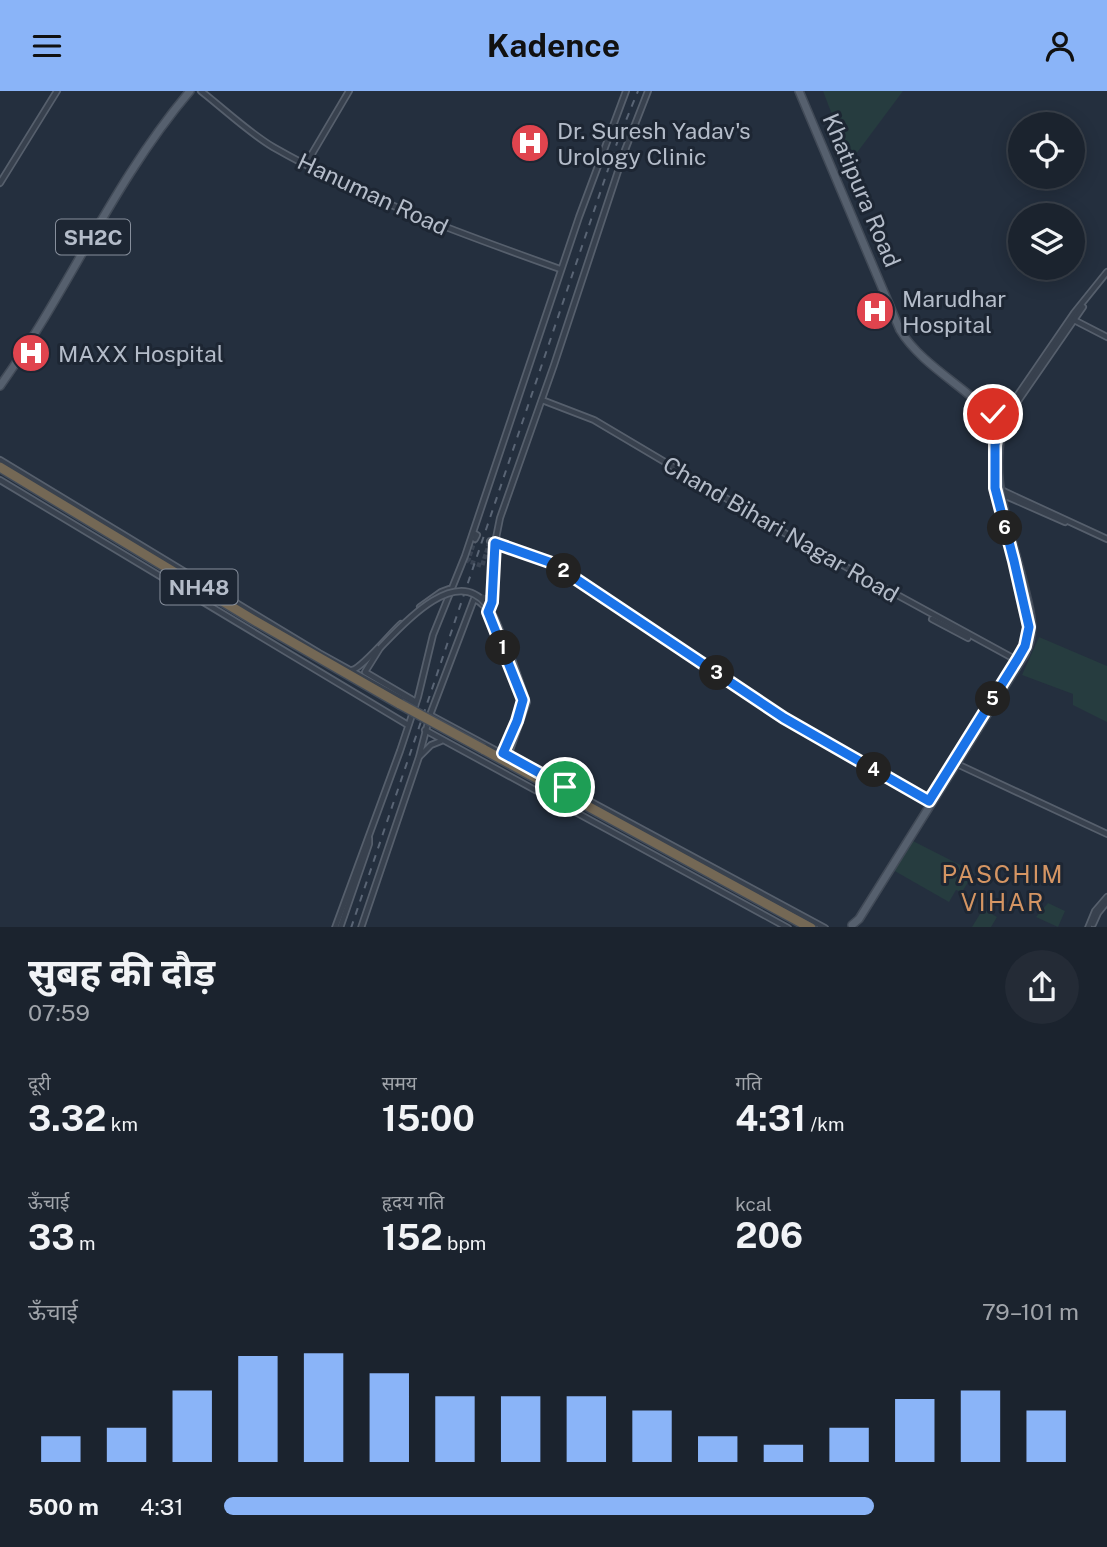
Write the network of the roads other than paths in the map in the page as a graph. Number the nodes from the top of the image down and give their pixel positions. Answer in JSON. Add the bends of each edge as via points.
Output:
{"nodes":[{"id":1,"x":57,"y":91,"type":"edge"},
{"id":2,"x":188,"y":91,"type":"edge"},
{"id":3,"x":201,"y":91,"type":"edge"},
{"id":4,"x":349,"y":91,"type":"edge"},
{"id":5,"x":626,"y":91,"type":"edge"},
{"id":6,"x":648,"y":91,"type":"edge"},
{"id":7,"x":799,"y":91,"type":"edge"},
{"id":8,"x":306,"y":164,"type":"junction"},
{"id":9,"x":0,"y":183,"type":"edge"},
{"id":10,"x":109,"y":208,"type":"junction"},
{"id":11,"x":560,"y":269,"type":"junction"},
{"id":12,"x":1107,"y":274,"type":"edge"},
{"id":13,"x":1074,"y":320,"type":"junction"},
{"id":14,"x":1107,"y":337,"type":"edge"},
{"id":15,"x":0,"y":381,"type":"edge"},
{"id":16,"x":0,"y":386,"type":"edge"},
{"id":17,"x":541,"y":401,"type":"junction"},
{"id":18,"x":1012,"y":403,"type":"joint"},
{"id":19,"x":1001,"y":416,"type":"junction"},
{"id":20,"x":0,"y":460,"type":"edge"},
{"id":21,"x":0,"y":467,"type":"edge"},
{"id":22,"x":0,"y":473,"type":"edge"},
{"id":23,"x":0,"y":479,"type":"edge"},
{"id":24,"x":998,"y":491,"type":"junction"},
{"id":25,"x":1107,"y":540,"type":"edge"},
{"id":26,"x":492,"y":542,"type":"junction"},
{"id":27,"x":488,"y":612,"type":"junction"},
{"id":28,"x":378,"y":648,"type":"junction"},
{"id":29,"x":1017,"y":662,"type":"junction"},
{"id":30,"x":350,"y":670,"type":"junction"},
{"id":31,"x":517,"y":675,"type":"junction"},
{"id":32,"x":523,"y":698,"type":"junction"},
{"id":33,"x":414,"y":702,"type":"junction"},
{"id":34,"x":398,"y":706,"type":"junction"},
{"id":35,"x":430,"y":715,"type":"junction"},
{"id":36,"x":398,"y":718,"type":"junction"},
{"id":37,"x":442,"y":721,"type":"junction"},
{"id":38,"x":408,"y":725,"type":"junction"},
{"id":39,"x":425,"y":730,"type":"junction"},
{"id":40,"x":435,"y":736,"type":"junction"},
{"id":41,"x":442,"y":740,"type":"junction"},
{"id":42,"x":481,"y":751,"type":"junction"},
{"id":43,"x":505,"y":754,"type":"junction"},
{"id":44,"x":419,"y":757,"type":"junction"},
{"id":45,"x":957,"y":764,"type":"junction"},
{"id":46,"x":930,"y":804,"type":"junction"},
{"id":47,"x":1107,"y":834,"type":"edge"},
{"id":48,"x":1107,"y":899,"type":"edge"},
{"id":49,"x":851,"y":926,"type":"edge"},
{"id":50,"x":338,"y":927,"type":"edge"},
{"id":51,"x":361,"y":927,"type":"edge"},
{"id":52,"x":788,"y":927,"type":"edge"},
{"id":53,"x":800,"y":927,"type":"edge"},
{"id":54,"x":811,"y":927,"type":"edge"},
{"id":55,"x":825,"y":927,"type":"edge"},
{"id":56,"x":1090,"y":927,"type":"edge"}],
"edges":[{"from":1,"to":9,"type":"street"},
{"from":2,"to":10,"type":"main road","number":"SH2C","via":[[150,139]]},
{"from":3,"to":8,"type":"street","name":"Hanuman Road","via":[[271,146]]},
{"from":4,"to":8,"type":"street"},
{"from":5,"to":11,"type":"street"},
{"from":6,"to":17,"type":"street"},
{"from":7,"to":19,"type":"main road","name":"Khatipura Road","via":[[900,330],[961,390]]},
{"from":8,"to":11,"type":"street","name":"Hanuman Road","via":[[388,204]]},
{"from":10,"to":15,"type":"main road","number":"SH2C"},
{"from":10,"to":16,"type":"main road","number":"SH2C"},
{"from":11,"to":33,"type":"street","via":[[474,536],[433,635]]},
{"from":12,"to":13,"type":"street"},
{"from":12,"to":18,"type":"street"},
{"from":13,"to":14,"type":"street"},
{"from":13,"to":19,"type":"street"},
{"from":17,"to":26,"type":"street"},
{"from":17,"to":29,"type":"street","name":"Chand Bihari Nagar Road","via":[[595,424],[897,600]]},
{"from":18,"to":19,"type":"main road"},
{"from":19,"to":24,"type":"main road"},
{"from":19,"to":24,"type":"main road","via":[[995,445]]},
{"from":20,"to":30,"type":"street"},
{"from":21,"to":34,"type":"highway","number":"NH48"},
{"from":22,"to":34,"type":"highway","number":"NH48","via":[[232,613]]},
{"from":23,"to":36,"type":"street"},
{"from":24,"to":25,"type":"street"},
{"from":24,"to":29,"type":"main road","via":[[1032,627],[1029,646]]},
{"from":26,"to":27,"type":"street"},
{"from":26,"to":46,"type":"street","via":[[549,563],[783,720]]},
{"from":27,"to":32,"type":"street"},
{"from":27,"to":35,"type":"street","via":[[473,599]]},
{"from":28,"to":30,"type":"street","via":[[361,667]]},
{"from":28,"to":31,"type":"street","bridge":true,"via":[[436,599],[466,592],[491,611]]},
{"from":28,"to":33,"type":"street","via":[[366,674]]},
{"from":29,"to":45,"type":"main road"},
{"from":29,"to":46,"type":"main road"},
{"from":30,"to":33,"type":"street"},
{"from":31,"to":32,"type":"street"},
{"from":31,"to":43,"type":"street","via":[[527,702]]},
{"from":32,"to":43,"type":"street"},
{"from":33,"to":36,"type":"street"},
{"from":33,"to":38,"type":"street"},
{"from":34,"to":42,"type":"highway","number":"NH48","bridge":true},
{"from":35,"to":37,"type":"street"},
{"from":35,"to":39,"type":"street"},
{"from":36,"to":38,"type":"street"},
{"from":37,"to":40,"type":"street","via":[[436,725]]},
{"from":37,"to":43,"type":"street"},
{"from":38,"to":50,"type":"street"},
{"from":39,"to":40,"type":"street"},
{"from":39,"to":44,"type":"street"},
{"from":40,"to":41,"type":"street"},
{"from":41,"to":44,"type":"street"},
{"from":41,"to":52,"type":"street"},
{"from":42,"to":53,"type":"highway","number":"NH48"},
{"from":42,"to":54,"type":"highway","number":"NH48"},
{"from":43,"to":55,"type":"street"},
{"from":44,"to":51,"type":"street"},
{"from":45,"to":46,"type":"main road"},
{"from":45,"to":47,"type":"street"},
{"from":46,"to":49,"type":"main road"},
{"from":48,"to":56,"type":"street","via":[[1095,911]]}]}
